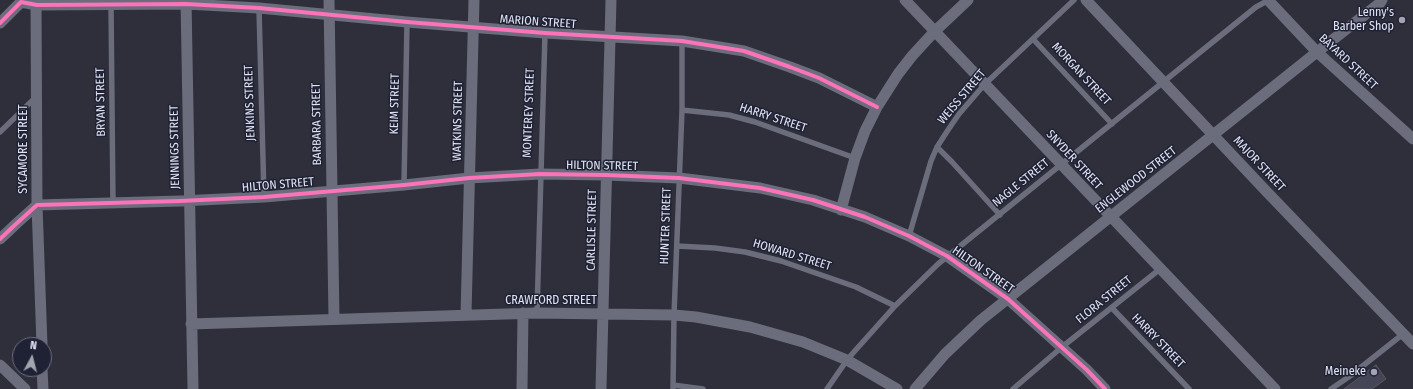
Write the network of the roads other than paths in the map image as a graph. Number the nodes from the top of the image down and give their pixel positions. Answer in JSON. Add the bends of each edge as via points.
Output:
{"nodes":[{"id":1,"x":329,"y":0,"type":"edge"},
{"id":2,"x":474,"y":0,"type":"edge"},
{"id":3,"x":611,"y":0,"type":"edge"},
{"id":4,"x":905,"y":0,"type":"edge"},
{"id":5,"x":968,"y":0,"type":"edge"},
{"id":6,"x":1074,"y":0,"type":"edge"},
{"id":7,"x":1086,"y":0,"type":"edge"},
{"id":8,"x":1268,"y":0,"type":"edge"},
{"id":9,"x":1382,"y":0,"type":"edge"},
{"id":10,"x":20,"y":1,"type":"edge"},
{"id":11,"x":111,"y":2,"type":"edge"},
{"id":12,"x":186,"y":2,"type":"edge"},
{"id":13,"x":36,"y":3,"type":"edge"},
{"id":14,"x":259,"y":8,"type":"junction"},
{"id":15,"x":329,"y":14,"type":"junction"},
{"id":16,"x":407,"y":22,"type":"junction"},
{"id":17,"x":0,"y":23,"type":"edge"},
{"id":18,"x":473,"y":28,"type":"junction"},
{"id":19,"x":934,"y":32,"type":"junction"},
{"id":20,"x":545,"y":33,"type":"junction"},
{"id":21,"x":610,"y":36,"type":"junction"},
{"id":22,"x":1033,"y":39,"type":"junction"},
{"id":23,"x":682,"y":40,"type":"junction"},
{"id":24,"x":1317,"y":52,"type":"junction"},
{"id":25,"x":1165,"y":82,"type":"junction"},
{"id":26,"x":984,"y":85,"type":"junction"},
{"id":27,"x":37,"y":96,"type":"junction"},
{"id":28,"x":877,"y":107,"type":"junction"},
{"id":29,"x":682,"y":110,"type":"junction"},
{"id":30,"x":1112,"y":124,"type":"junction"},
{"id":31,"x":0,"y":132,"type":"edge"},
{"id":32,"x":1214,"y":135,"type":"junction"},
{"id":33,"x":1413,"y":139,"type":"edge"},
{"id":34,"x":937,"y":147,"type":"junction"},
{"id":35,"x":855,"y":158,"type":"junction"},
{"id":36,"x":1062,"y":164,"type":"junction"},
{"id":37,"x":540,"y":174,"type":"junction"},
{"id":38,"x":606,"y":175,"type":"junction"},
{"id":39,"x":470,"y":178,"type":"junction"},
{"id":40,"x":679,"y":178,"type":"junction"},
{"id":41,"x":404,"y":185,"type":"junction"},
{"id":42,"x":331,"y":190,"type":"junction"},
{"id":43,"x":264,"y":197,"type":"junction"},
{"id":44,"x":189,"y":201,"type":"junction"},
{"id":45,"x":113,"y":204,"type":"junction"},
{"id":46,"x":37,"y":205,"type":"junction"},
{"id":47,"x":841,"y":210,"type":"junction"},
{"id":48,"x":1000,"y":215,"type":"junction"},
{"id":49,"x":1110,"y":217,"type":"junction"},
{"id":50,"x":909,"y":236,"type":"junction"},
{"id":51,"x":0,"y":239,"type":"edge"},
{"id":52,"x":677,"y":246,"type":"junction"},
{"id":53,"x":947,"y":256,"type":"junction"},
{"id":54,"x":1160,"y":269,"type":"junction"},
{"id":55,"x":1008,"y":299,"type":"junction"},
{"id":56,"x":894,"y":306,"type":"junction"},
{"id":57,"x":1112,"y":308,"type":"junction"},
{"id":58,"x":523,"y":313,"type":"junction"},
{"id":59,"x":537,"y":313,"type":"junction"},
{"id":60,"x":603,"y":313,"type":"junction"},
{"id":61,"x":466,"y":314,"type":"junction"},
{"id":62,"x":674,"y":315,"type":"junction"},
{"id":63,"x":334,"y":319,"type":"junction"},
{"id":64,"x":191,"y":324,"type":"junction"},
{"id":65,"x":1403,"y":334,"type":"junction"},
{"id":66,"x":42,"y":337,"type":"edge"},
{"id":67,"x":1413,"y":344,"type":"edge"},
{"id":68,"x":1062,"y":347,"type":"junction"},
{"id":69,"x":846,"y":360,"type":"junction"},
{"id":70,"x":0,"y":365,"type":"edge"},
{"id":71,"x":42,"y":377,"type":"edge"},
{"id":72,"x":673,"y":387,"type":"edge"},
{"id":73,"x":25,"y":389,"type":"edge"},
{"id":74,"x":43,"y":389,"type":"edge"},
{"id":75,"x":193,"y":389,"type":"edge"},
{"id":76,"x":522,"y":389,"type":"edge"},
{"id":77,"x":601,"y":389,"type":"edge"},
{"id":78,"x":703,"y":389,"type":"edge"},
{"id":79,"x":827,"y":389,"type":"edge"},
{"id":80,"x":897,"y":389,"type":"edge"},
{"id":81,"x":915,"y":389,"type":"edge"},
{"id":82,"x":1013,"y":389,"type":"edge"},
{"id":83,"x":1105,"y":389,"type":"edge"},
{"id":84,"x":1189,"y":389,"type":"edge"},
{"id":85,"x":1275,"y":389,"type":"edge"},
{"id":86,"x":1331,"y":389,"type":"edge"}],
"edges":[{"from":1,"to":15,"type":"street","name":"BARBARA STREET"},
{"from":2,"to":18,"type":"street","name":"WATKINS STREET"},
{"from":3,"to":21,"type":"street","name":"CARLISLE STREET"},
{"from":4,"to":19,"type":"street","name":"SNYDER STREET"},
{"from":5,"to":19,"type":"street"},
{"from":6,"to":22,"type":"lane","name":"WEISS STREET"},
{"from":7,"to":25,"type":"street","name":"MAJOR STREET"},
{"from":8,"to":24,"type":"street","name":"BAYARD STREET"},
{"from":8,"to":25,"type":"lane","name":"NAGLE STREET"},
{"from":9,"to":24,"type":"street","name":"ENGLEWOOD STREET"},
{"from":10,"to":13,"type":"street","name":"MARION STREET"},
{"from":10,"to":17,"type":"street"},
{"from":11,"to":12,"type":"street","name":"MARION STREET"},
{"from":11,"to":13,"type":"street","name":"MARION STREET"},
{"from":11,"to":45,"type":"lane","name":"BRYAN STREET"},
{"from":12,"to":14,"type":"street","name":"MARION STREET"},
{"from":12,"to":44,"type":"street","name":"JENNINGS STREET"},
{"from":13,"to":27,"type":"street","name":"SYCAMORE STREET"},
{"from":14,"to":15,"type":"street","name":"MARION STREET"},
{"from":14,"to":43,"type":"lane","name":"JENKINS STREET"},
{"from":15,"to":16,"type":"street","name":"MARION STREET"},
{"from":15,"to":42,"type":"street","name":"BARBARA STREET"},
{"from":16,"to":18,"type":"street","name":"MARION STREET"},
{"from":16,"to":41,"type":"lane","name":"KEIM STREET"},
{"from":18,"to":20,"type":"street","name":"MARION STREET"},
{"from":18,"to":39,"type":"street","name":"WATKINS STREET"},
{"from":19,"to":26,"type":"street","name":"SNYDER STREET"},
{"from":19,"to":28,"type":"street","via":[[903,68]]},
{"from":20,"to":21,"type":"street","name":"MARION STREET"},
{"from":20,"to":37,"type":"lane","name":"MONTEREY STREET"},
{"from":21,"to":23,"type":"street","name":"MARION STREET"},
{"from":21,"to":38,"type":"street","name":"CARLISLE STREET"},
{"from":22,"to":26,"type":"lane","name":"WEISS STREET"},
{"from":22,"to":30,"type":"lane","name":"MORGAN STREET"},
{"from":23,"to":28,"type":"street","name":"MARION STREET","via":[[744,52],[790,67],[819,78]]},
{"from":23,"to":29,"type":"lane","name":"HUNTER STREET"},
{"from":24,"to":32,"type":"street","name":"ENGLEWOOD STREET"},
{"from":24,"to":33,"type":"street","name":"BAYARD STREET"},
{"from":25,"to":30,"type":"lane","name":"NAGLE STREET"},
{"from":25,"to":32,"type":"street","name":"MAJOR STREET"},
{"from":26,"to":34,"type":"lane","name":"WEISS STREET","via":[[959,114]]},
{"from":26,"to":36,"type":"street","name":"SNYDER STREET"},
{"from":27,"to":31,"type":"lane"},
{"from":27,"to":46,"type":"street","name":"SYCAMORE STREET"},
{"from":28,"to":35,"type":"street"},
{"from":29,"to":35,"type":"lane","name":"HARRY STREET","via":[[729,115],[755,122]]},
{"from":29,"to":40,"type":"lane","name":"HUNTER STREET"},
{"from":30,"to":36,"type":"lane","name":"NAGLE STREET"},
{"from":32,"to":49,"type":"street","name":"ENGLEWOOD STREET"},
{"from":32,"to":65,"type":"street","name":"MAJOR STREET"},
{"from":34,"to":48,"type":"lane"},
{"from":34,"to":50,"type":"lane","name":"WEISS STREET"},
{"from":35,"to":47,"type":"street"},
{"from":36,"to":48,"type":"lane","name":"NAGLE STREET"},
{"from":36,"to":49,"type":"street","name":"SNYDER STREET"},
{"from":37,"to":38,"type":"street","name":"HILTON STREET"},
{"from":37,"to":39,"type":"street","name":"HILTON STREET"},
{"from":37,"to":59,"type":"lane","name":"MONTEREY STREET"},
{"from":38,"to":40,"type":"street","name":"HILTON STREET"},
{"from":38,"to":60,"type":"street","name":"CARLISLE STREET"},
{"from":39,"to":41,"type":"street","name":"HILTON STREET"},
{"from":39,"to":61,"type":"street","name":"WATKINS STREET"},
{"from":40,"to":47,"type":"street","name":"HILTON STREET","via":[[760,188],[813,200]]},
{"from":40,"to":52,"type":"lane","name":"HUNTER STREET"},
{"from":41,"to":42,"type":"street","name":"HILTON STREET"},
{"from":42,"to":43,"type":"street","name":"HILTON STREET"},
{"from":42,"to":63,"type":"street","name":"BARBARA STREET"},
{"from":43,"to":44,"type":"street","name":"HILTON STREET"},
{"from":44,"to":45,"type":"street","name":"HILTON STREET"},
{"from":44,"to":64,"type":"street","name":"JENNINGS STREET"},
{"from":45,"to":46,"type":"street","name":"HILTON STREET"},
{"from":46,"to":51,"type":"street"},
{"from":46,"to":66,"type":"street","name":"SYCAMORE STREET"},
{"from":47,"to":50,"type":"street","name":"HILTON STREET"},
{"from":48,"to":53,"type":"lane","name":"NAGLE STREET"},
{"from":49,"to":54,"type":"street","name":"SNYDER STREET"},
{"from":49,"to":55,"type":"street","name":"ENGLEWOOD STREET"},
{"from":50,"to":53,"type":"street","name":"HILTON STREET"},
{"from":52,"to":56,"type":"lane","name":"HOWARD STREET","via":[[738,251],[781,261],[856,287]]},
{"from":52,"to":62,"type":"lane","name":"HUNTER STREET"},
{"from":53,"to":55,"type":"street","name":"HILTON STREET"},
{"from":53,"to":56,"type":"lane","name":"NAGLE STREET"},
{"from":54,"to":57,"type":"lane","name":"FLORA STREET"},
{"from":54,"to":85,"type":"street","name":"SNYDER STREET"},
{"from":55,"to":68,"type":"street","name":"HILTON STREET"},
{"from":55,"to":81,"type":"street","name":"ENGLEWOOD STREET","via":[[945,354]]},
{"from":56,"to":69,"type":"lane","name":"NAGLE STREET"},
{"from":57,"to":68,"type":"lane","name":"FLORA STREET"},
{"from":57,"to":84,"type":"lane","name":"HARRY STREET"},
{"from":58,"to":59,"type":"street","name":"CRAWFORD STREET"},
{"from":58,"to":61,"type":"street","name":"CRAWFORD STREET"},
{"from":58,"to":76,"type":"street"},
{"from":59,"to":60,"type":"street","name":"CRAWFORD STREET"},
{"from":60,"to":62,"type":"street","name":"CRAWFORD STREET"},
{"from":60,"to":77,"type":"street","name":"CARLISLE STREET"},
{"from":61,"to":63,"type":"street","name":"CRAWFORD STREET"},
{"from":62,"to":69,"type":"street","name":"CRAWFORD STREET","via":[[750,327],[803,342]]},
{"from":62,"to":72,"type":"lane","name":"HUNTER STREET"},
{"from":63,"to":64,"type":"street","name":"CRAWFORD STREET"},
{"from":64,"to":75,"type":"street","name":"JENNINGS STREET"},
{"from":65,"to":67,"type":"street","name":"MAJOR STREET"},
{"from":65,"to":86,"type":"lane"},
{"from":68,"to":82,"type":"lane","name":"FLORA STREET"},
{"from":68,"to":83,"type":"street","name":"HILTON STREET"},
{"from":69,"to":79,"type":"lane","name":"NAGLE STREET"},
{"from":69,"to":80,"type":"street","name":"CRAWFORD STREET"},
{"from":70,"to":73,"type":"street"},
{"from":71,"to":74,"type":"street"},
{"from":72,"to":78,"type":"lane"}]}
